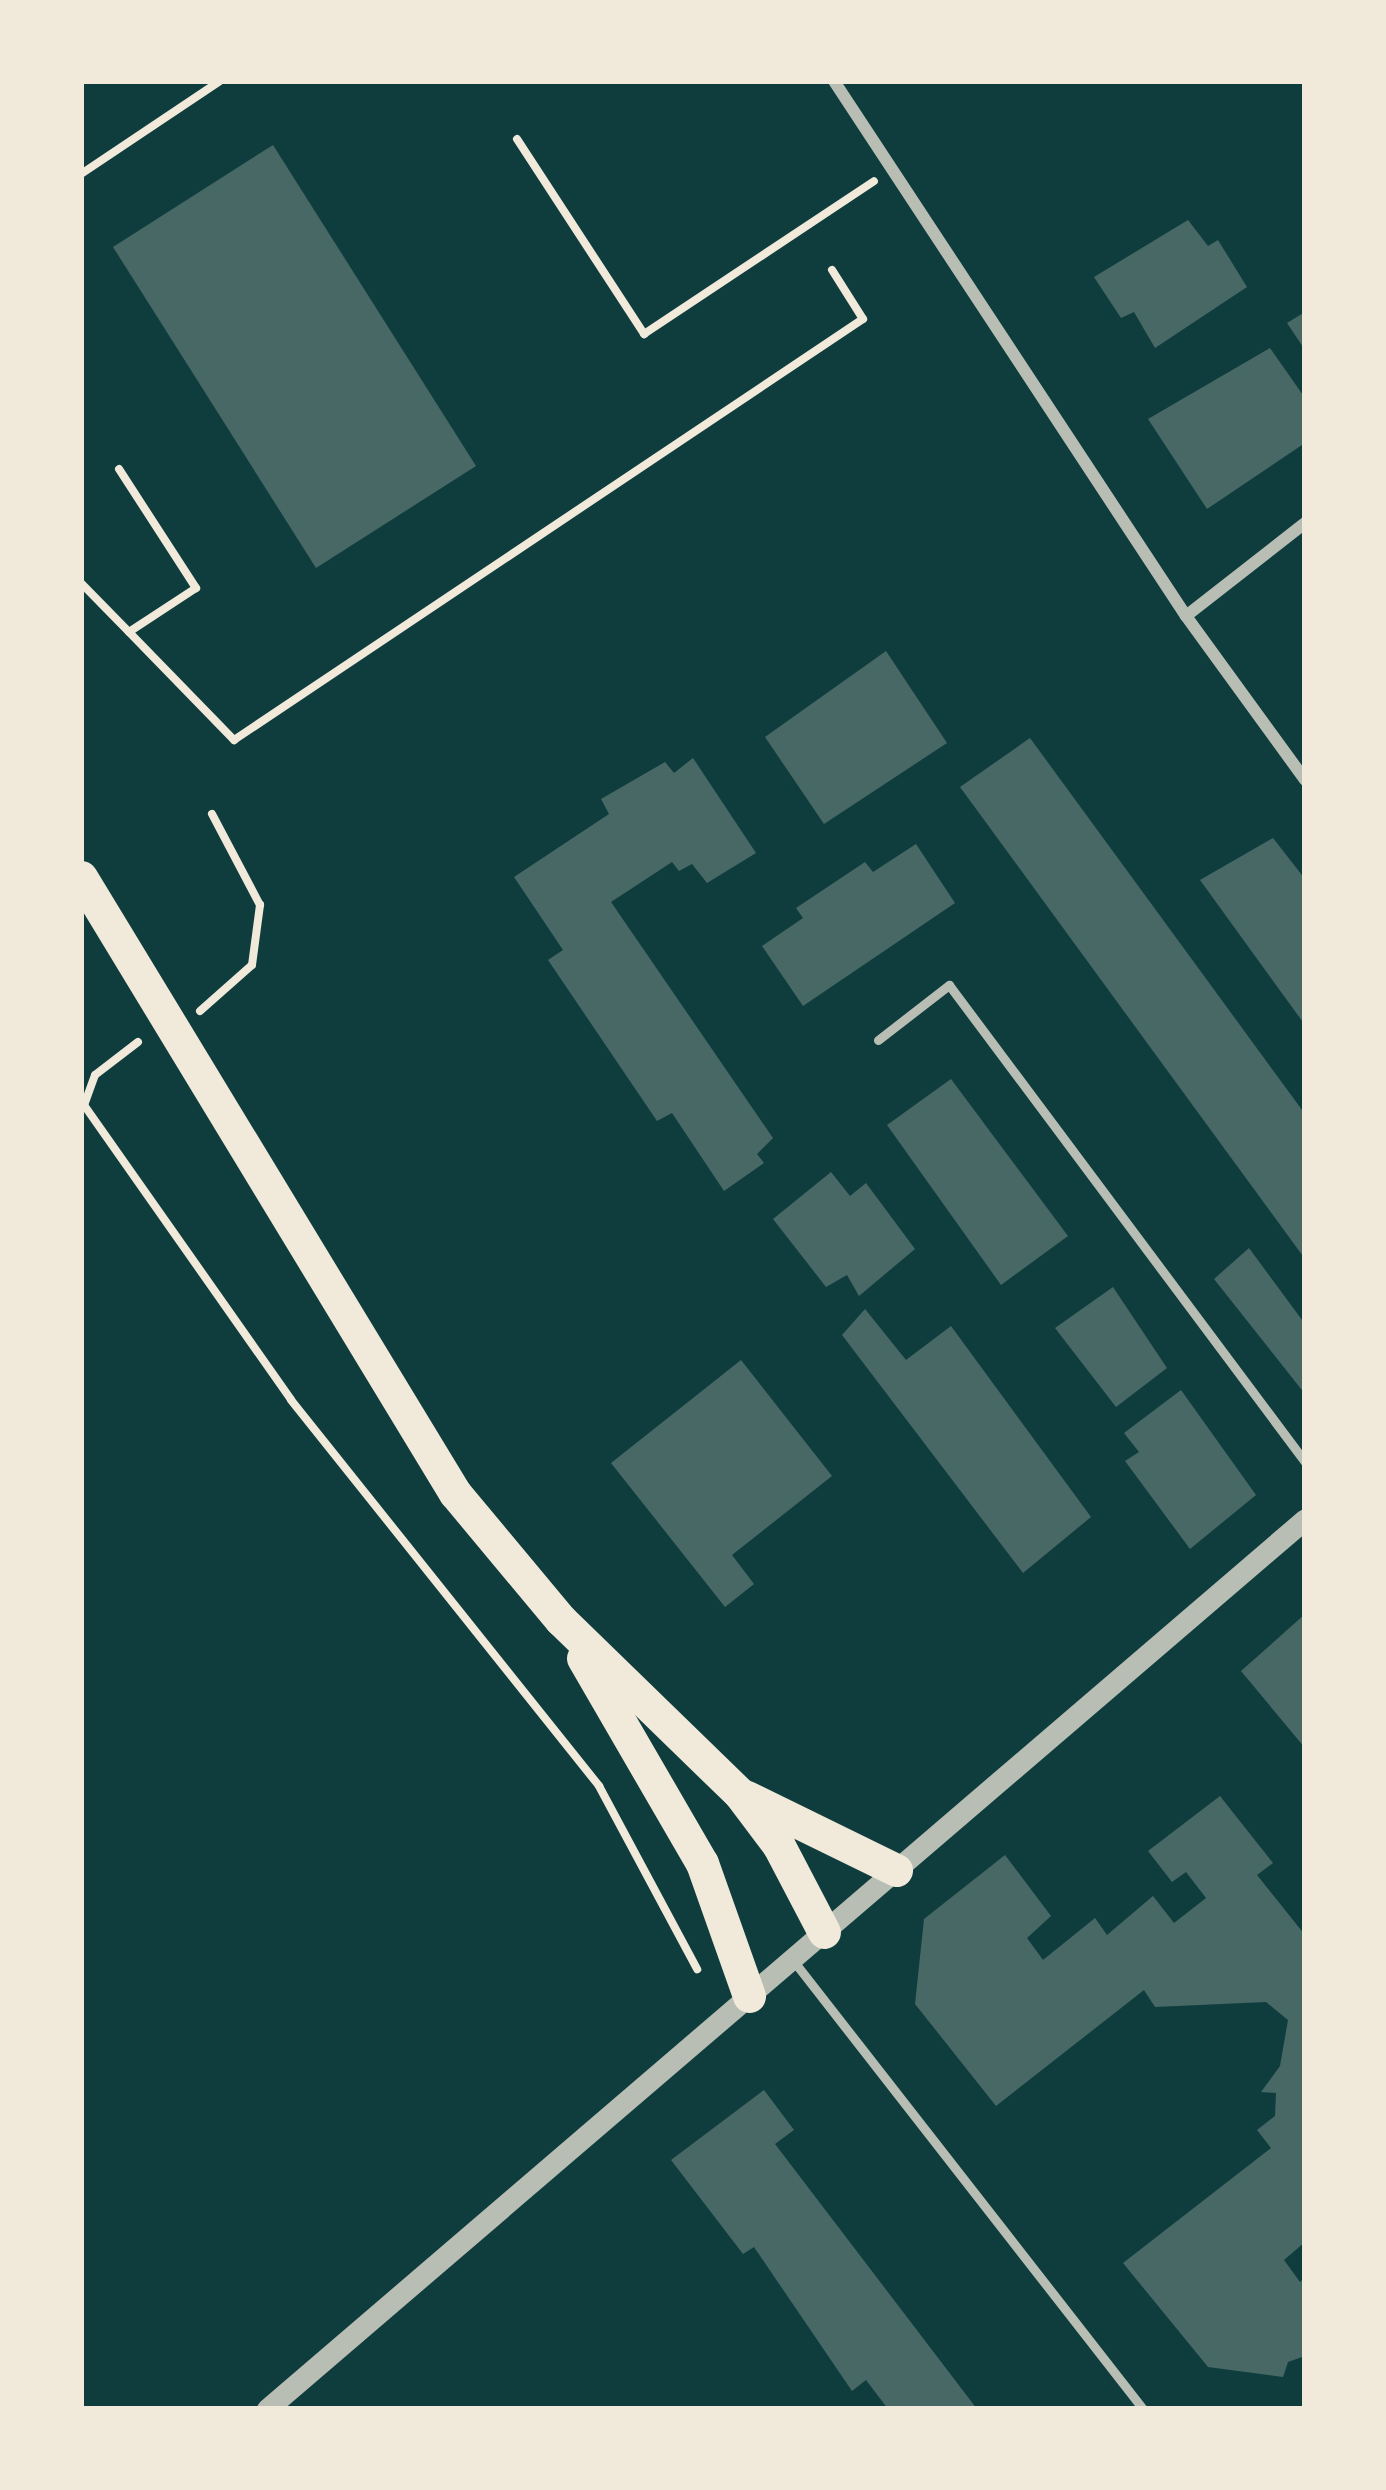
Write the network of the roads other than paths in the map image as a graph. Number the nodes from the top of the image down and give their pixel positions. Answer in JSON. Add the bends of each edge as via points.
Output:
{"nodes":[{"id":1,"x":834,"y":81,"type":"edge"},
{"id":2,"x":1305,"y":523,"type":"edge"},
{"id":3,"x":1186,"y":616,"type":"junction"},
{"id":4,"x":1305,"y":780,"type":"edge"},
{"id":5,"x":81,"y":877,"type":"edge"},
{"id":6,"x":878,"y":1040,"type":"dead end"},
{"id":7,"x":1305,"y":1462,"type":"edge"},
{"id":8,"x":1305,"y":1520,"type":"edge"},
{"id":9,"x":561,"y":1620,"type":"junction"},
{"id":10,"x":740,"y":1794,"type":"junction"},
{"id":11,"x":896,"y":1870,"type":"junction"},
{"id":12,"x":824,"y":1932,"type":"junction"},
{"id":13,"x":792,"y":1959,"type":"junction"},
{"id":14,"x":738,"y":2006,"type":"junction"},
{"id":15,"x":267,"y":2409,"type":"edge"},
{"id":16,"x":1143,"y":2409,"type":"edge"}],
"edges":[{"from":1,"to":3,"type":"street"},
{"from":2,"to":3,"type":"street"},
{"from":3,"to":4,"type":"street"},
{"from":5,"to":9,"type":"highway","via":[[455,1493]]},
{"from":6,"to":7,"type":"lane","via":[[950,985]]},
{"from":8,"to":11,"type":"street"},
{"from":9,"to":10,"type":"highway"},
{"from":9,"to":14,"type":"highway","via":[[702,1863]]},
{"from":10,"to":11,"type":"highway"},
{"from":10,"to":12,"type":"highway","via":[[779,1846]]},
{"from":11,"to":12,"type":"street"},
{"from":12,"to":13,"type":"street"},
{"from":13,"to":14,"type":"street"},
{"from":13,"to":16,"type":"lane"},
{"from":14,"to":15,"type":"street"}]}
